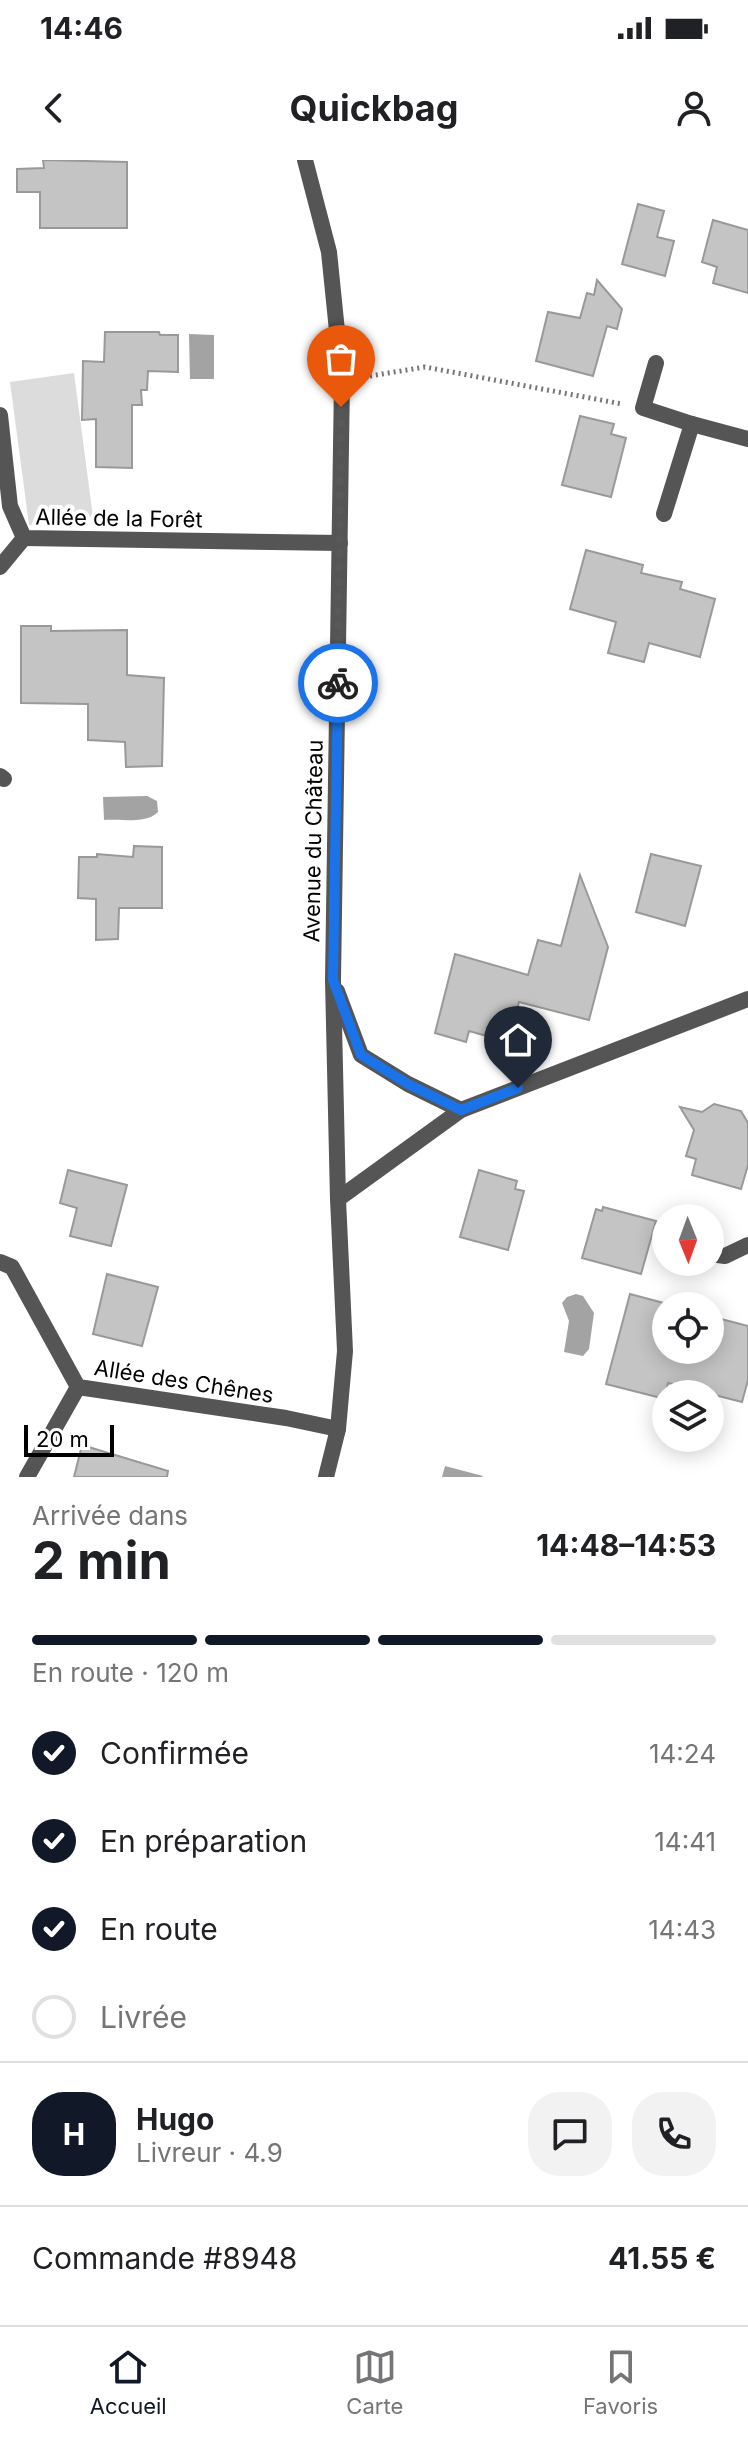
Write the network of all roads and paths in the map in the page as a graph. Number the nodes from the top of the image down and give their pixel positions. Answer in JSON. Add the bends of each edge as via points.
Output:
{"nodes":[{"id":1,"x":305,"y":160,"type":"edge"},
{"id":2,"x":656,"y":363,"type":"dead end"},
{"id":3,"x":342,"y":380,"type":"junction"},
{"id":4,"x":643,"y":408,"type":"junction"},
{"id":5,"x":0,"y":415,"type":"edge"},
{"id":6,"x":692,"y":424,"type":"junction"},
{"id":7,"x":748,"y":439,"type":"edge"},
{"id":8,"x":664,"y":514,"type":"dead end"},
{"id":9,"x":24,"y":538,"type":"junction"},
{"id":10,"x":340,"y":543,"type":"junction"},
{"id":11,"x":0,"y":567,"type":"edge"},
{"id":12,"x":333,"y":980,"type":"junction"},
{"id":13,"x":748,"y":999,"type":"edge"},
{"id":14,"x":461,"y":1110,"type":"junction"},
{"id":15,"x":338,"y":1199,"type":"junction"},
{"id":16,"x":748,"y":1245,"type":"edge"},
{"id":17,"x":724,"y":1256,"type":"edge"},
{"id":18,"x":0,"y":1262,"type":"edge"},
{"id":19,"x":78,"y":1387,"type":"junction"},
{"id":20,"x":338,"y":1429,"type":"junction"},
{"id":21,"x":27,"y":1477,"type":"edge"},
{"id":22,"x":326,"y":1477,"type":"edge"}],
"edges":[{"from":1,"to":3,"type":"street","name":"Avenue du Château","via":[[329,252]]},
{"from":2,"to":4,"type":"street"},
{"from":3,"to":4,"type":"path","via":[[425,367]]},
{"from":3,"to":10,"type":"street","name":"Avenue du Château"},
{"from":4,"to":6,"type":"street"},
{"from":5,"to":9,"type":"street","name":"Allée de la Forêt","via":[[10,506]]},
{"from":6,"to":7,"type":"street"},
{"from":6,"to":8,"type":"street"},
{"from":9,"to":10,"type":"street","name":"Allée de la Forêt"},
{"from":9,"to":11,"type":"street"},
{"from":10,"to":12,"type":"street","name":"Avenue du Château"},
{"from":12,"to":14,"type":"street","via":[[361,1055]]},
{"from":12,"to":15,"type":"street","name":"Avenue du Château"},
{"from":13,"to":14,"type":"street"},
{"from":14,"to":15,"type":"street"},
{"from":15,"to":20,"type":"street","name":"Avenue du Château","via":[[345,1351]]},
{"from":16,"to":17,"type":"street"},
{"from":18,"to":19,"type":"street","name":"Allée des Chênes","via":[[12,1267]]},
{"from":19,"to":20,"type":"street","name":"Allée des Chênes"},
{"from":19,"to":21,"type":"street"},
{"from":20,"to":22,"type":"street","name":"Avenue du Château"}]}
